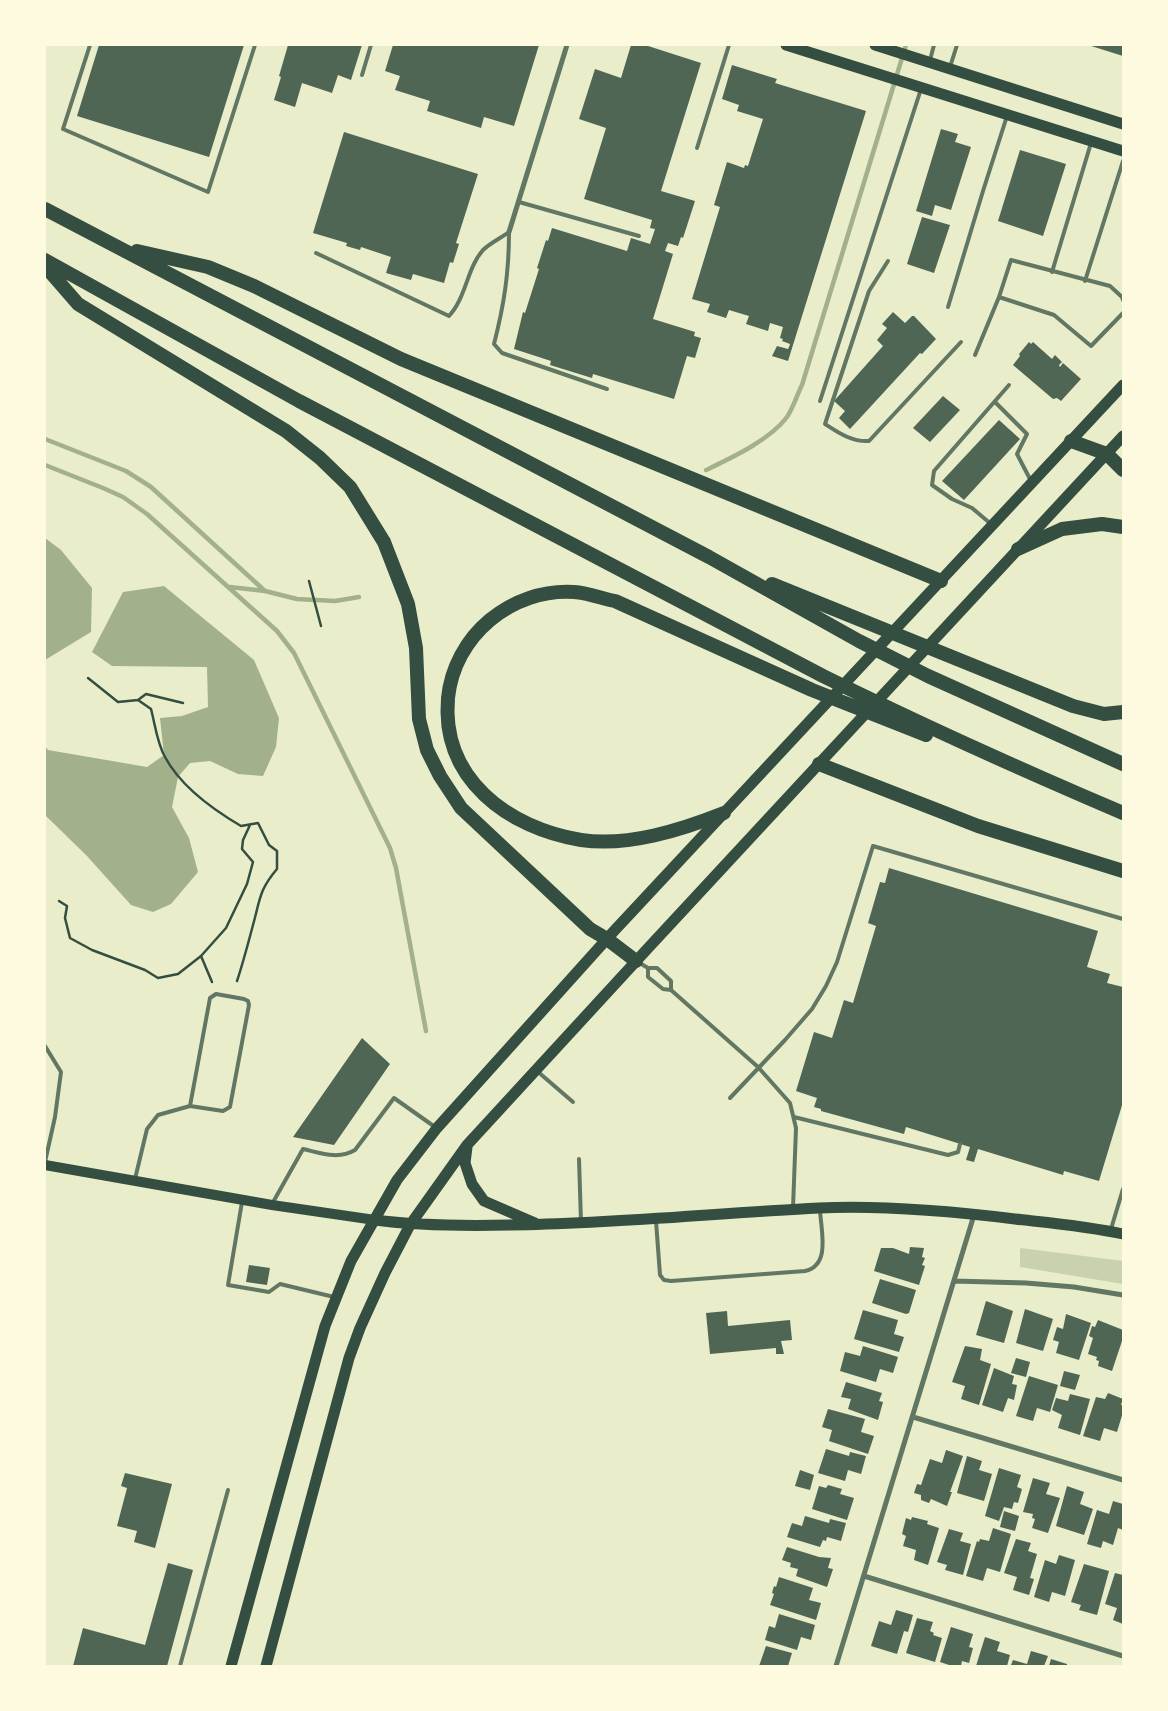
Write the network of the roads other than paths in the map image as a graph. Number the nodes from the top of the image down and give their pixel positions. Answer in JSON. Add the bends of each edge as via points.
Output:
{"nodes":[{"id":1,"x":90,"y":45,"type":"edge"},
{"id":2,"x":255,"y":45,"type":"edge"},
{"id":3,"x":371,"y":45,"type":"edge"},
{"id":4,"x":567,"y":45,"type":"edge"},
{"id":5,"x":729,"y":45,"type":"edge"},
{"id":6,"x":875,"y":45,"type":"edge"},
{"id":7,"x":934,"y":45,"type":"edge"},
{"id":8,"x":957,"y":45,"type":"edge"},
{"id":9,"x":791,"y":46,"type":"edge"},
{"id":10,"x":925,"y":61,"type":"junction"},
{"id":11,"x":950,"y":68,"type":"junction"},
{"id":12,"x":362,"y":75,"type":"dead end"},
{"id":13,"x":918,"y":86,"type":"junction"},
{"id":14,"x":1008,"y":114,"type":"junction"},
{"id":15,"x":1123,"y":124,"type":"edge"},
{"id":16,"x":1092,"y":141,"type":"junction"},
{"id":17,"x":696,"y":148,"type":"dead end"},
{"id":18,"x":1123,"y":151,"type":"edge"},
{"id":19,"x":1123,"y":161,"type":"edge"},
{"id":20,"x":519,"y":202,"type":"junction"},
{"id":21,"x":45,"y":209,"type":"edge"},
{"id":22,"x":509,"y":232,"type":"junction"},
{"id":23,"x":639,"y":236,"type":"dead end"},
{"id":24,"x":119,"y":247,"type":"junction"},
{"id":25,"x":316,"y":253,"type":"dead end"},
{"id":26,"x":45,"y":260,"type":"edge"},
{"id":27,"x":888,"y":261,"type":"dead end"},
{"id":28,"x":45,"y":266,"type":"edge"},
{"id":29,"x":1052,"y":272,"type":"junction"},
{"id":30,"x":1085,"y":281,"type":"junction"},
{"id":31,"x":999,"y":297,"type":"junction"},
{"id":32,"x":1123,"y":300,"type":"edge"},
{"id":33,"x":948,"y":307,"type":"dead end"},
{"id":34,"x":1123,"y":313,"type":"edge"},
{"id":35,"x":961,"y":342,"type":"dead end"},
{"id":36,"x":975,"y":355,"type":"dead end"},
{"id":37,"x":1123,"y":385,"type":"edge"},
{"id":38,"x":1009,"y":386,"type":"dead end"},
{"id":39,"x":607,"y":389,"type":"dead end"},
{"id":40,"x":820,"y":401,"type":"dead end"},
{"id":41,"x":995,"y":402,"type":"junction"},
{"id":42,"x":1123,"y":436,"type":"edge"},
{"id":43,"x":1071,"y":441,"type":"junction"},
{"id":44,"x":1107,"y":454,"type":"junction"},
{"id":45,"x":1123,"y":470,"type":"edge"},
{"id":46,"x":1032,"y":483,"type":"junction"},
{"id":47,"x":993,"y":525,"type":"junction"},
{"id":48,"x":1123,"y":527,"type":"edge"},
{"id":49,"x":1018,"y":548,"type":"junction"},
{"id":50,"x":709,"y":557,"type":"junction"},
{"id":51,"x":941,"y":581,"type":"junction"},
{"id":52,"x":1123,"y":712,"type":"edge"},
{"id":53,"x":889,"y":715,"type":"junction"},
{"id":54,"x":819,"y":764,"type":"junction"},
{"id":55,"x":1123,"y":764,"type":"edge"},
{"id":56,"x":724,"y":813,"type":"junction"},
{"id":57,"x":1123,"y":813,"type":"edge"},
{"id":58,"x":1123,"y":871,"type":"edge"},
{"id":59,"x":1123,"y":919,"type":"edge"},
{"id":60,"x":608,"y":938,"type":"junction"},
{"id":61,"x":642,"y":965,"type":"junction"},
{"id":62,"x":671,"y":990,"type":"junction"},
{"id":63,"x":45,"y":1046,"type":"edge"},
{"id":64,"x":758,"y":1067,"type":"junction"},
{"id":65,"x":536,"y":1070,"type":"junction"},
{"id":66,"x":730,"y":1098,"type":"dead end"},
{"id":67,"x":574,"y":1102,"type":"dead end"},
{"id":68,"x":190,"y":1106,"type":"junction"},
{"id":69,"x":794,"y":1117,"type":"junction"},
{"id":70,"x":436,"y":1128,"type":"junction"},
{"id":71,"x":960,"y":1144,"type":"dead end"},
{"id":72,"x":467,"y":1146,"type":"junction"},
{"id":73,"x":579,"y":1159,"type":"dead end"},
{"id":74,"x":45,"y":1162,"type":"edge"},
{"id":75,"x":45,"y":1166,"type":"edge"},
{"id":76,"x":134,"y":1181,"type":"junction"},
{"id":77,"x":1123,"y":1189,"type":"edge"},
{"id":78,"x":242,"y":1200,"type":"junction"},
{"id":79,"x":272,"y":1205,"type":"junction"},
{"id":80,"x":820,"y":1208,"type":"junction"},
{"id":81,"x":793,"y":1210,"type":"junction"},
{"id":82,"x":974,"y":1214,"type":"junction"},
{"id":83,"x":656,"y":1219,"type":"junction"},
{"id":84,"x":375,"y":1220,"type":"junction"},
{"id":85,"x":581,"y":1224,"type":"junction"},
{"id":86,"x":410,"y":1225,"type":"junction"},
{"id":87,"x":539,"y":1225,"type":"junction"},
{"id":88,"x":1110,"y":1232,"type":"junction"},
{"id":89,"x":1123,"y":1234,"type":"edge"},
{"id":90,"x":954,"y":1281,"type":"junction"},
{"id":91,"x":1123,"y":1295,"type":"edge"},
{"id":92,"x":336,"y":1297,"type":"junction"},
{"id":93,"x":914,"y":1417,"type":"junction"},
{"id":94,"x":1123,"y":1480,"type":"edge"},
{"id":95,"x":228,"y":1490,"type":"dead end"},
{"id":96,"x":864,"y":1576,"type":"junction"},
{"id":97,"x":1123,"y":1656,"type":"edge"},
{"id":98,"x":180,"y":1666,"type":"edge"},
{"id":99,"x":231,"y":1666,"type":"edge"},
{"id":100,"x":266,"y":1666,"type":"edge"},
{"id":101,"x":836,"y":1666,"type":"edge"}],
"edges":[{"from":1,"to":2,"type":"lane","via":[[63,129],[208,192]]},
{"from":3,"to":12,"type":"lane"},
{"from":4,"to":20,"type":"street"},
{"from":5,"to":17,"type":"lane"},
{"from":6,"to":10,"type":"main road"},
{"from":7,"to":10,"type":"lane"},
{"from":8,"to":11,"type":"lane"},
{"from":9,"to":13,"type":"main road"},
{"from":10,"to":11,"type":"main road"},
{"from":11,"to":15,"type":"main road"},
{"from":13,"to":14,"type":"main road"},
{"from":13,"to":40,"type":"lane"},
{"from":14,"to":16,"type":"main road"},
{"from":14,"to":33,"type":"lane"},
{"from":16,"to":18,"type":"main road"},
{"from":16,"to":29,"type":"lane"},
{"from":19,"to":30,"type":"lane"},
{"from":20,"to":22,"type":"street"},
{"from":20,"to":23,"type":"lane"},
{"from":21,"to":24,"type":"highway"},
{"from":22,"to":25,"type":"lane","via":[[478,258],[450,316]]},
{"from":22,"to":39,"type":"lane","via":[[509,265],[494,344],[502,353]]},
{"from":24,"to":50,"type":"highway"},
{"from":24,"to":51,"type":"highway","via":[[208,267],[254,286],[401,359]]},
{"from":26,"to":53,"type":"highway","via":[[299,401],[823,676]]},
{"from":27,"to":35,"type":"lane","via":[[869,291],[825,424],[860,442],[869,441]]},
{"from":28,"to":60,"type":"highway","via":[[78,304],[286,431],[350,487],[384,542],[408,604],[416,648],[419,719],[427,750],[440,776],[461,808],[484,831],[590,929]]},
{"from":29,"to":30,"type":"lane"},
{"from":29,"to":31,"type":"lane","via":[[1011,260]]},
{"from":30,"to":32,"type":"lane","via":[[1110,286]]},
{"from":31,"to":34,"type":"lane","via":[[1054,315],[1091,346]]},
{"from":31,"to":36,"type":"lane"},
{"from":37,"to":43,"type":"main road"},
{"from":38,"to":41,"type":"lane"},
{"from":41,"to":46,"type":"lane","via":[[1027,434],[1017,454]]},
{"from":41,"to":47,"type":"lane","via":[[934,471],[932,485],[972,508]]},
{"from":42,"to":44,"type":"main road"},
{"from":43,"to":44,"type":"highway"},
{"from":43,"to":46,"type":"main road"},
{"from":44,"to":45,"type":"highway"},
{"from":44,"to":49,"type":"main road"},
{"from":46,"to":47,"type":"main road"},
{"from":47,"to":51,"type":"main road"},
{"from":48,"to":49,"type":"highway","via":[[1102,524],[1062,529]]},
{"from":49,"to":54,"type":"main road"},
{"from":50,"to":52,"type":"highway","via":[[1073,706],[1104,714]]},
{"from":50,"to":55,"type":"highway","via":[[928,676]]},
{"from":51,"to":56,"type":"main road"},
{"from":53,"to":56,"type":"highway","via":[[812,690],[614,601],[573,592],[546,594],[513,604],[483,626],[459,658],[450,686],[447,714],[451,739],[470,781],[495,806],[521,822],[582,840],[625,840],[671,832]]},
{"from":53,"to":57,"type":"highway"},
{"from":54,"to":58,"type":"highway","via":[[978,826]]},
{"from":54,"to":61,"type":"main road"},
{"from":56,"to":60,"type":"main road"},
{"from":59,"to":64,"type":"lane","via":[[873,846],[837,962],[826,986],[812,1009]]},
{"from":60,"to":61,"type":"highway"},
{"from":60,"to":70,"type":"main road"},
{"from":61,"to":62,"type":"lane","via":[[648,977],[663,990]]},
{"from":61,"to":62,"type":"lane","via":[[657,968],[671,980]]},
{"from":61,"to":65,"type":"main road"},
{"from":62,"to":64,"type":"lane"},
{"from":63,"to":74,"type":"lane","via":[[61,1072]]},
{"from":64,"to":66,"type":"lane"},
{"from":64,"to":69,"type":"lane","via":[[790,1103]]},
{"from":65,"to":67,"type":"lane"},
{"from":65,"to":72,"type":"main road"},
{"from":68,"to":68,"type":"lane","via":[[223,1111],[230,1107],[248,1001],[216,994],[210,998]]},
{"from":68,"to":76,"type":"lane","via":[[158,1115],[147,1129]]},
{"from":69,"to":71,"type":"lane","via":[[948,1155],[958,1152]]},
{"from":69,"to":81,"type":"lane"},
{"from":70,"to":79,"type":"lane","via":[[394,1098],[355,1150],[346,1156],[303,1149]]},
{"from":70,"to":84,"type":"main road","via":[[397,1180]]},
{"from":72,"to":86,"type":"main road"},
{"from":72,"to":87,"type":"main road","via":[[465,1163],[472,1184],[484,1201]]},
{"from":73,"to":85,"type":"lane"},
{"from":75,"to":76,"type":"main road"},
{"from":76,"to":78,"type":"main road"},
{"from":77,"to":88,"type":"lane"},
{"from":78,"to":79,"type":"main road"},
{"from":78,"to":92,"type":"lane","via":[[228,1285],[269,1292],[280,1284]]},
{"from":79,"to":84,"type":"main road"},
{"from":80,"to":81,"type":"main road"},
{"from":80,"to":82,"type":"main road"},
{"from":80,"to":83,"type":"lane","via":[[823,1256],[813,1269],[671,1281],[660,1275]]},
{"from":81,"to":83,"type":"main road"},
{"from":82,"to":88,"type":"main road"},
{"from":82,"to":90,"type":"street"},
{"from":83,"to":85,"type":"main road"},
{"from":84,"to":86,"type":"main road"},
{"from":84,"to":92,"type":"main road","via":[[351,1261]]},
{"from":85,"to":87,"type":"main road"},
{"from":86,"to":87,"type":"main road"},
{"from":86,"to":100,"type":"main road","via":[[349,1358]]},
{"from":88,"to":89,"type":"main road"},
{"from":90,"to":91,"type":"street","via":[[1026,1283]]},
{"from":90,"to":93,"type":"street"},
{"from":92,"to":99,"type":"main road","via":[[307,1384]]},
{"from":93,"to":94,"type":"street"},
{"from":93,"to":96,"type":"street"},
{"from":95,"to":98,"type":"lane"},
{"from":96,"to":97,"type":"street"},
{"from":96,"to":101,"type":"street"}]}
